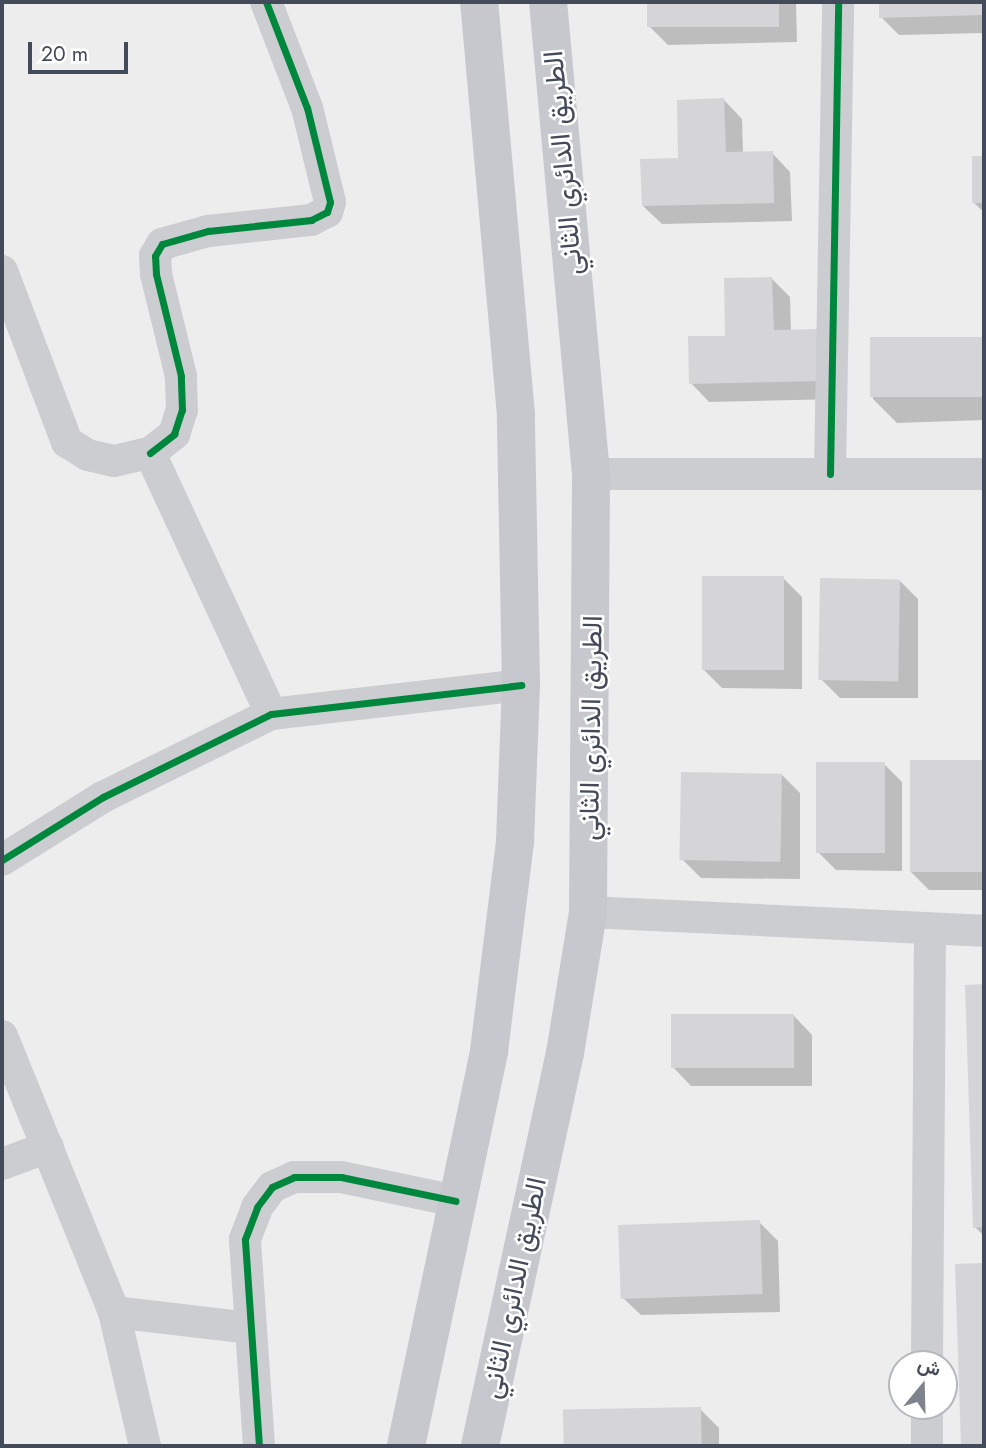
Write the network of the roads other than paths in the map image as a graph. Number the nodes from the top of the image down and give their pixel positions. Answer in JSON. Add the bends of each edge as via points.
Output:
{"nodes":[{"id":1,"x":266,"y":2,"type":"edge"},
{"id":2,"x":479,"y":2,"type":"edge"},
{"id":3,"x":548,"y":2,"type":"edge"},
{"id":4,"x":838,"y":2,"type":"edge"},
{"id":5,"x":2,"y":271,"type":"edge"},
{"id":6,"x":150,"y":453,"type":"junction"},
{"id":7,"x":591,"y":474,"type":"junction"},
{"id":8,"x":830,"y":474,"type":"junction"},
{"id":9,"x":984,"y":474,"type":"edge"},
{"id":10,"x":521,"y":685,"type":"junction"},
{"id":11,"x":271,"y":714,"type":"junction"},
{"id":12,"x":2,"y":860,"type":"edge"},
{"id":13,"x":588,"y":912,"type":"junction"},
{"id":14,"x":930,"y":930,"type":"junction"},
{"id":15,"x":984,"y":931,"type":"edge"},
{"id":16,"x":2,"y":1036,"type":"edge"},
{"id":17,"x":48,"y":1147,"type":"junction"},
{"id":18,"x":2,"y":1164,"type":"edge"},
{"id":19,"x":456,"y":1201,"type":"junction"},
{"id":20,"x":114,"y":1312,"type":"junction"},
{"id":21,"x":251,"y":1328,"type":"junction"},
{"id":22,"x":927,"y":1350,"type":"edge"},
{"id":23,"x":927,"y":1420,"type":"edge"},
{"id":24,"x":145,"y":1446,"type":"edge"},
{"id":25,"x":259,"y":1446,"type":"edge"},
{"id":26,"x":406,"y":1446,"type":"edge"},
{"id":27,"x":480,"y":1446,"type":"edge"},
{"id":28,"x":927,"y":1446,"type":"edge"}],
"edges":[{"from":1,"to":6,"type":"street","via":[[307,108],[330,202],[327,212],[311,220],[208,231],[162,244],[155,256],[156,274],[181,376],[182,410],[174,434]]},
{"from":2,"to":10,"type":"main road","via":[[516,415]]},
{"from":3,"to":7,"type":"main road","name":"الطريق الدائري الثاني"},
{"from":4,"to":8,"type":"street"},
{"from":5,"to":6,"type":"street","via":[[67,442],[88,455],[114,461]]},
{"from":6,"to":11,"type":"street"},
{"from":7,"to":8,"type":"street"},
{"from":7,"to":13,"type":"main road","name":"الطريق الدائري الثاني"},
{"from":8,"to":9,"type":"street"},
{"from":10,"to":11,"type":"street"},
{"from":10,"to":19,"type":"main road","via":[[515,841],[503,968]]},
{"from":11,"to":12,"type":"street","via":[[103,797]]},
{"from":13,"to":14,"type":"street"},
{"from":13,"to":27,"type":"main road","name":"الطريق الدائري الثاني","via":[[565,1053]]},
{"from":14,"to":15,"type":"street"},
{"from":14,"to":22,"type":"street"},
{"from":16,"to":17,"type":"street"},
{"from":17,"to":18,"type":"street"},
{"from":17,"to":20,"type":"street"},
{"from":19,"to":21,"type":"street","via":[[341,1177],[295,1178],[272,1187],[257,1208],[245,1239]]},
{"from":19,"to":26,"type":"main road"},
{"from":20,"to":21,"type":"street"},
{"from":20,"to":24,"type":"street"},
{"from":21,"to":25,"type":"street"},
{"from":23,"to":28,"type":"street"}]}
